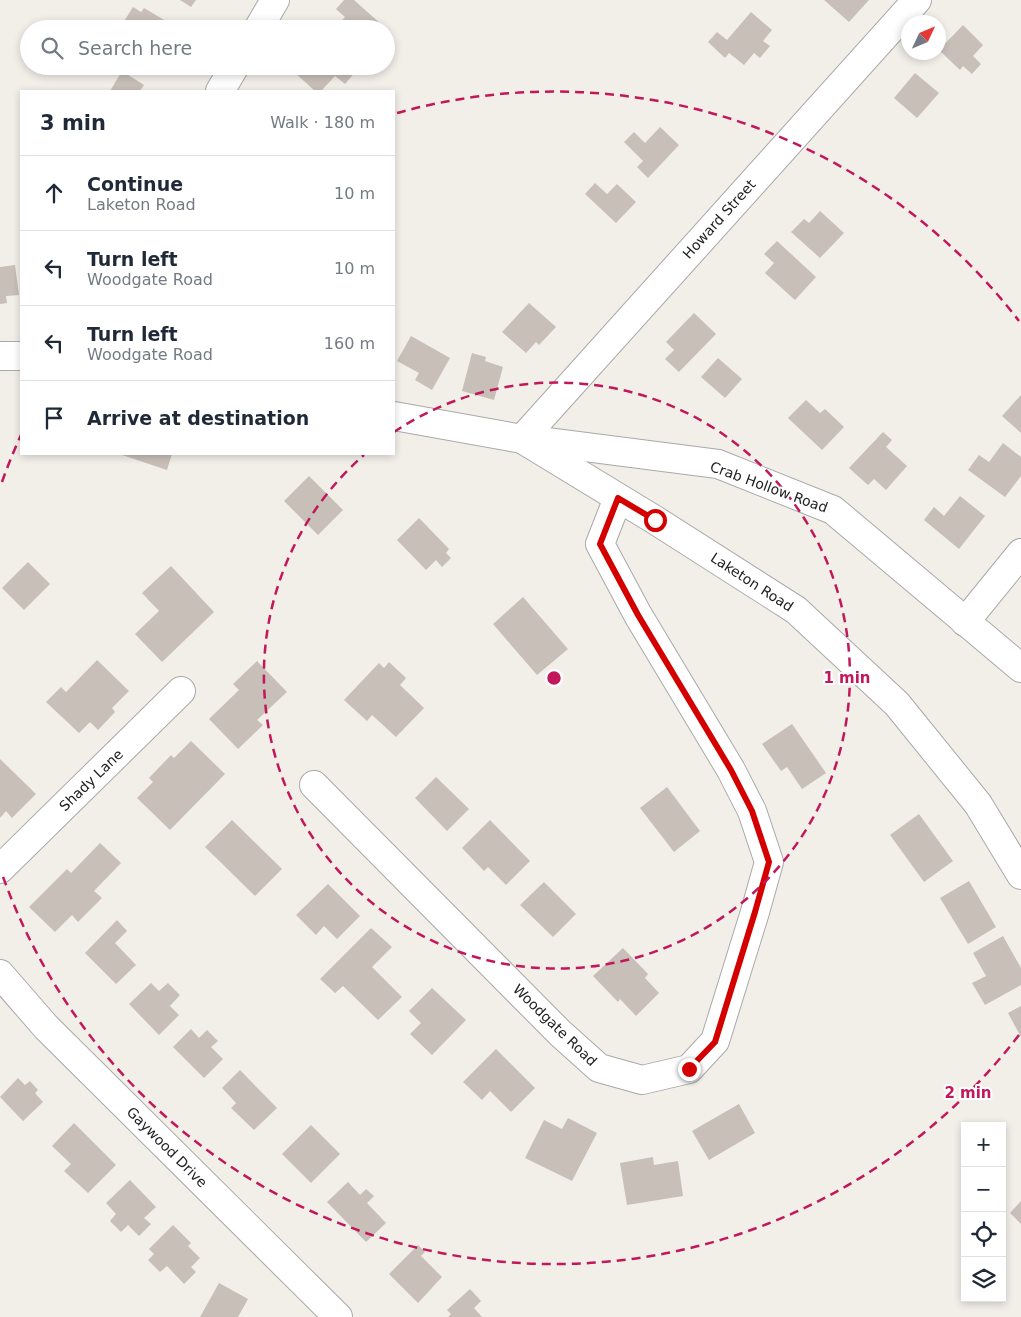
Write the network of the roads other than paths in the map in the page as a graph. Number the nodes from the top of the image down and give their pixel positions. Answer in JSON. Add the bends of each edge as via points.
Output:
{"nodes":[{"id":1,"x":275,"y":0,"type":"edge"},
{"id":2,"x":917,"y":0,"type":"edge"},
{"id":3,"x":263,"y":20,"type":"edge"},
{"id":4,"x":230,"y":75,"type":"edge"},
{"id":5,"x":221,"y":90,"type":"edge"},
{"id":6,"x":0,"y":356,"type":"edge"},
{"id":7,"x":20,"y":356,"type":"edge"},
{"id":8,"x":395,"y":416,"type":"edge"},
{"id":9,"x":522,"y":439,"type":"junction"},
{"id":10,"x":618,"y":498,"type":"junction"},
{"id":11,"x":1021,"y":553,"type":"edge"},
{"id":12,"x":965,"y":622,"type":"junction"},
{"id":13,"x":1021,"y":668,"type":"edge"},
{"id":14,"x":181,"y":691,"type":"dead end"},
{"id":15,"x":314,"y":785,"type":"dead end"},
{"id":16,"x":0,"y":869,"type":"edge"},
{"id":17,"x":1021,"y":875,"type":"edge"},
{"id":18,"x":0,"y":974,"type":"edge"},
{"id":19,"x":335,"y":1316,"type":"edge"}],
"edges":[{"from":1,"to":3,"type":"street"},
{"from":2,"to":9,"type":"street","name":"Howard Street"},
{"from":4,"to":5,"type":"street"},
{"from":6,"to":7,"type":"street"},
{"from":8,"to":9,"type":"street","name":"Laketon Road"},
{"from":9,"to":10,"type":"street","name":"Laketon Road"},
{"from":9,"to":12,"type":"street","name":"Crab Hollow Road","via":[[718,464],[833,510]]},
{"from":10,"to":15,"type":"street","name":"Woodgate Road","via":[[600,544],[638,615],[731,770],[752,811],[769,862],[715,1042],[689,1069],[642,1080],[599,1068],[560,1033]]},
{"from":10,"to":17,"type":"street","name":"Laketon Road","via":[[796,610],[890,697],[978,804]]},
{"from":11,"to":12,"type":"street"},
{"from":12,"to":13,"type":"street","name":"Crab Hollow Road"},
{"from":14,"to":16,"type":"street","name":"Shady Lane"},
{"from":18,"to":19,"type":"street","name":"Gaywood Drive","via":[[46,1027]]}]}
